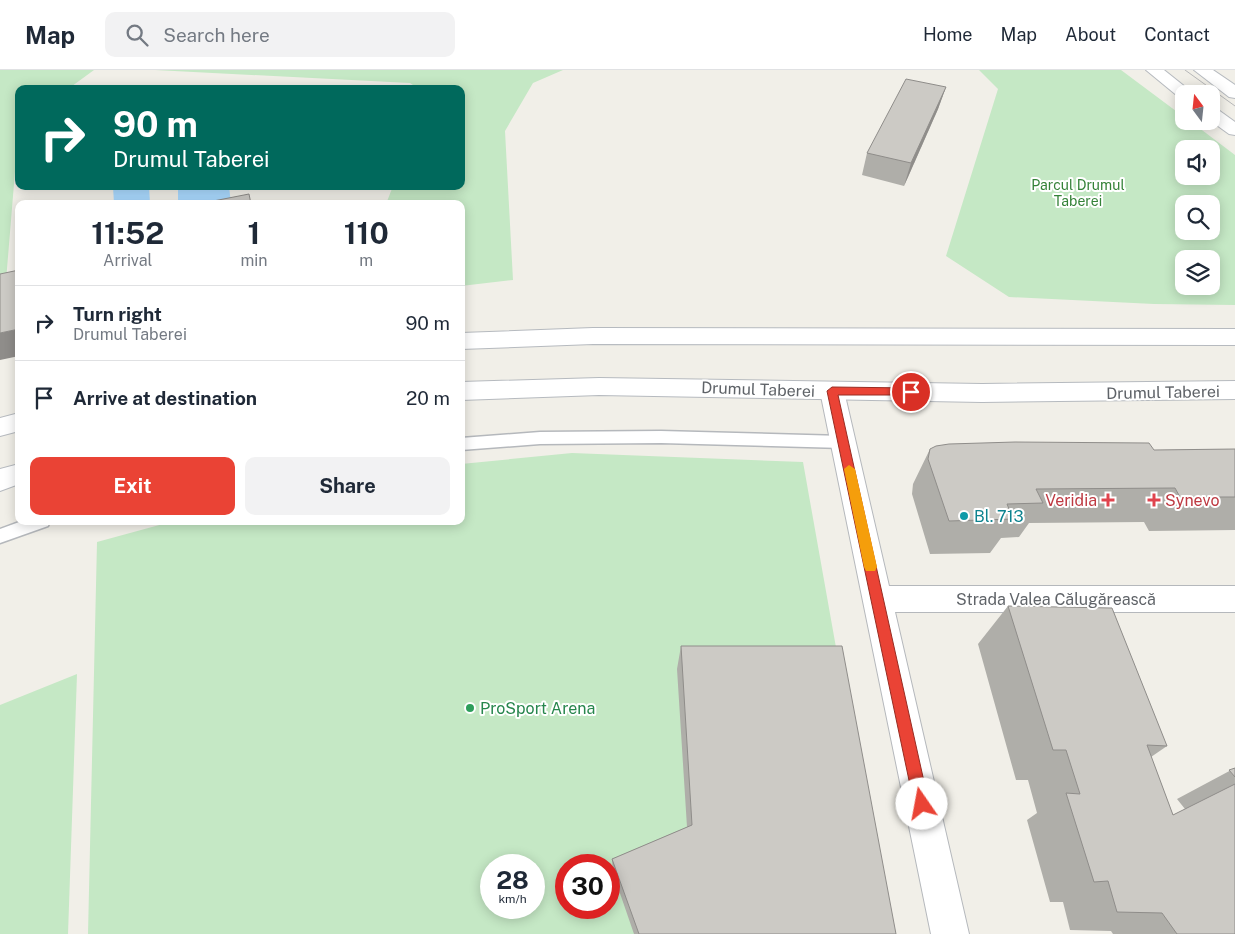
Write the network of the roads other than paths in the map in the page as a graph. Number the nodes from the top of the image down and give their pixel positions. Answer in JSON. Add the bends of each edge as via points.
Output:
{"nodes":[{"id":1,"x":1154,"y":70,"type":"edge"},
{"id":2,"x":1202,"y":70,"type":"edge"},
{"id":3,"x":1175,"y":86,"type":"edge"},
{"id":4,"x":1235,"y":93,"type":"edge"},
{"id":5,"x":1220,"y":119,"type":"edge"},
{"id":6,"x":1235,"y":130,"type":"edge"},
{"id":7,"x":1235,"y":337,"type":"edge"},
{"id":8,"x":465,"y":341,"type":"edge"},
{"id":9,"x":1235,"y":390,"type":"edge"},
{"id":10,"x":465,"y":391,"type":"edge"},
{"id":11,"x":832,"y":391,"type":"junction"},
{"id":12,"x":15,"y":423,"type":"edge"},
{"id":13,"x":0,"y":427,"type":"edge"},
{"id":14,"x":843,"y":442,"type":"junction"},
{"id":15,"x":465,"y":444,"type":"edge"},
{"id":16,"x":15,"y":475,"type":"edge"},
{"id":17,"x":0,"y":480,"type":"edge"},
{"id":18,"x":31,"y":525,"type":"edge"},
{"id":19,"x":0,"y":536,"type":"edge"},
{"id":20,"x":877,"y":599,"type":"junction"},
{"id":21,"x":1235,"y":599,"type":"edge"},
{"id":22,"x":950,"y":934,"type":"edge"}],
"edges":[{"from":1,"to":3,"type":"main road"},
{"from":2,"to":4,"type":"main road"},
{"from":5,"to":6,"type":"main road"},
{"from":7,"to":8,"type":"main road","via":[[593,336]]},
{"from":9,"to":11,"type":"main road","name":"Drumul Taberei","via":[[1089,393]]},
{"from":10,"to":11,"type":"main road","name":"Drumul Taberei","via":[[657,386]]},
{"from":11,"to":14,"type":"main road"},
{"from":12,"to":13,"type":"main road"},
{"from":14,"to":15,"type":"lane","via":[[661,437],[540,438]]},
{"from":14,"to":20,"type":"main road"},
{"from":16,"to":17,"type":"main road"},
{"from":18,"to":19,"type":"lane"},
{"from":20,"to":21,"type":"main road","name":"Strada Valea Călugărească"},
{"from":20,"to":22,"type":"main road"}]}
